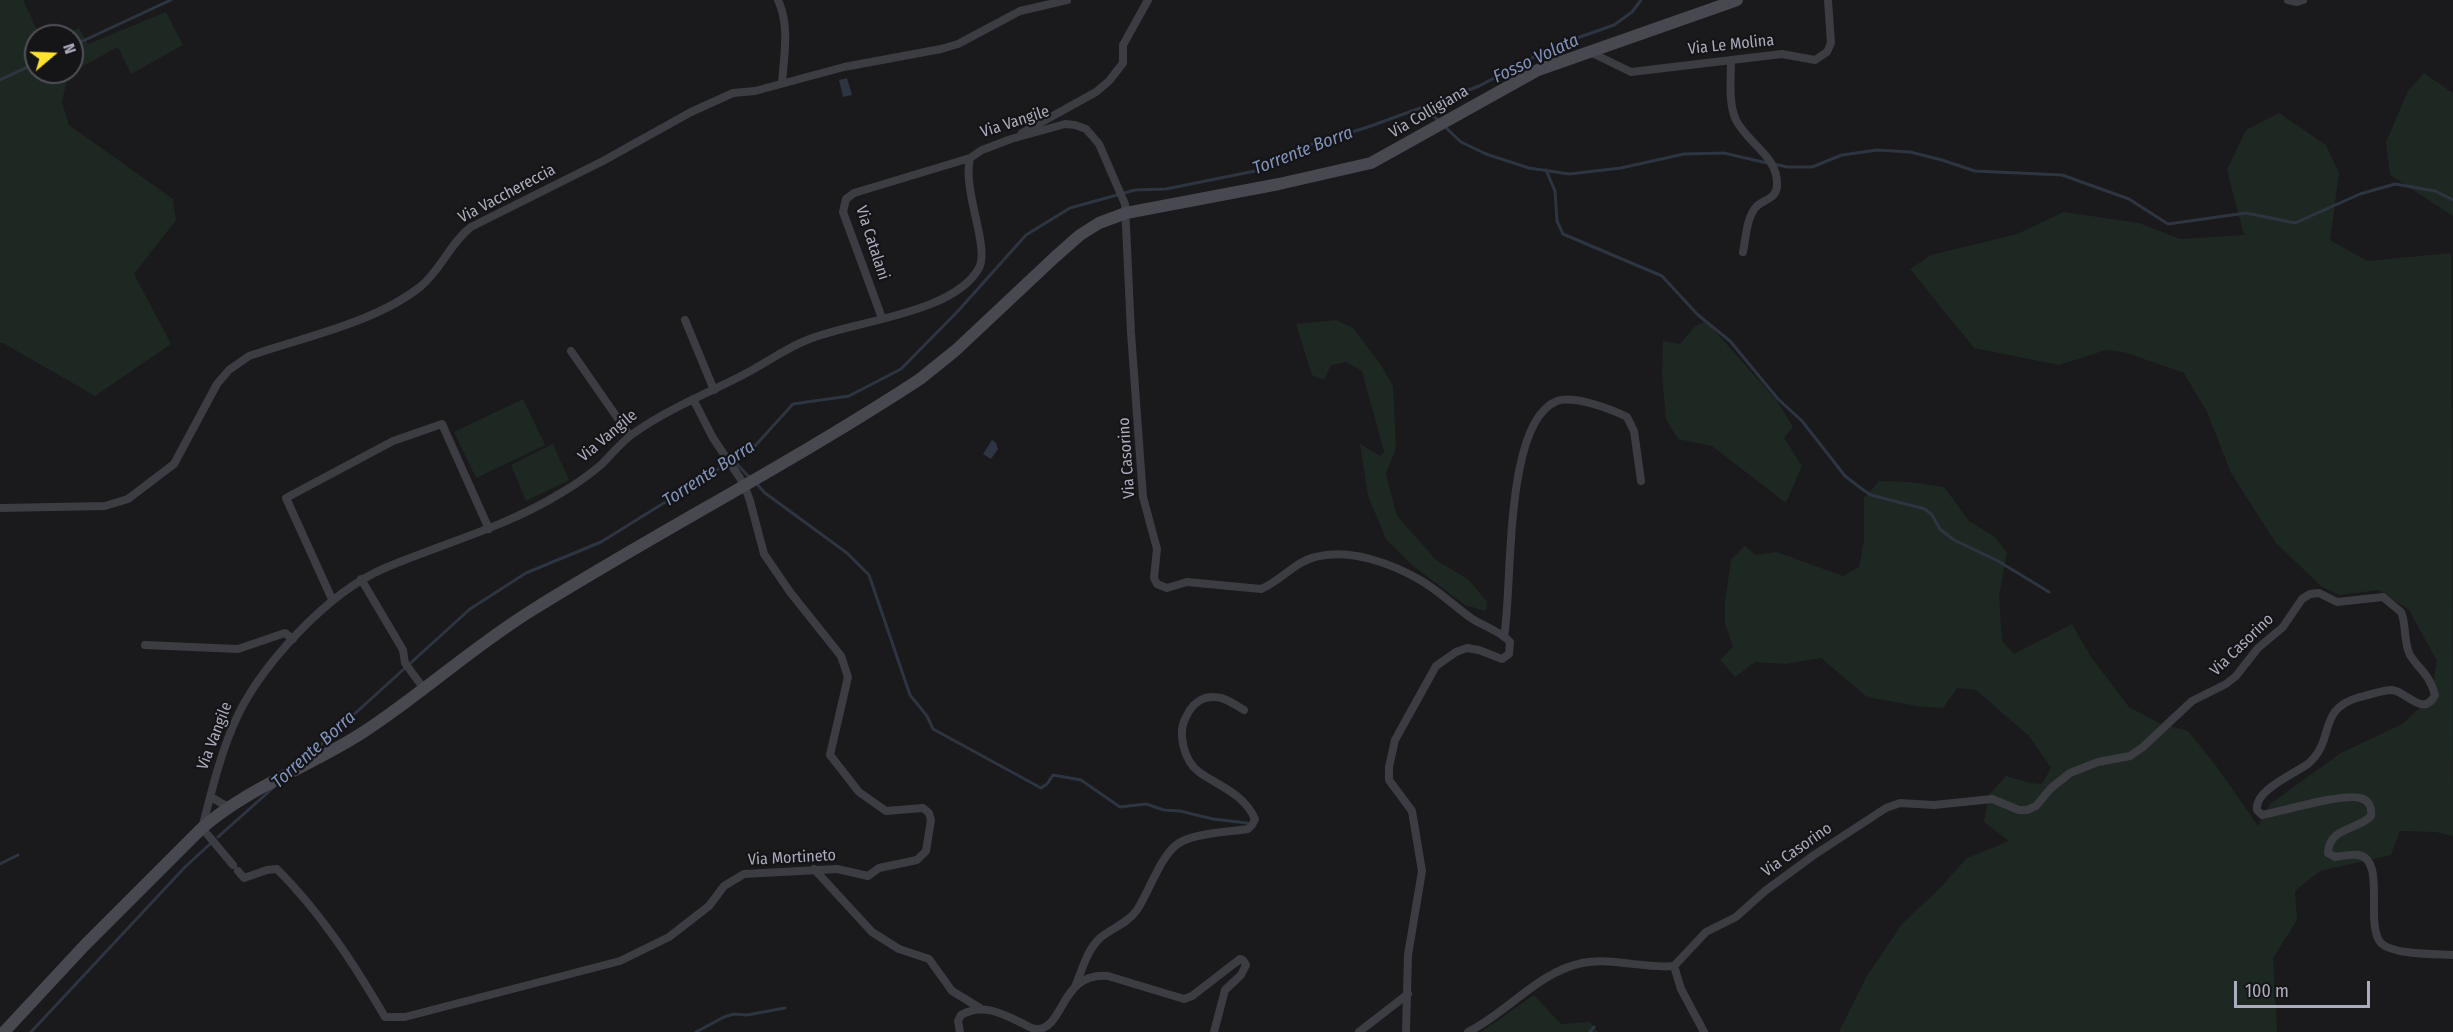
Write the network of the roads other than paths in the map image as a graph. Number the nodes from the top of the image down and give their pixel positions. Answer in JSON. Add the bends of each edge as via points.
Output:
{"nodes":[{"id":1,"x":778,"y":0,"type":"edge"},
{"id":2,"x":1067,"y":0,"type":"edge"},
{"id":3,"x":1148,"y":0,"type":"edge"},
{"id":4,"x":1737,"y":0,"type":"edge"},
{"id":5,"x":1828,"y":0,"type":"edge"},
{"id":6,"x":2288,"y":0,"type":"edge"},
{"id":7,"x":2302,"y":0,"type":"edge"},
{"id":8,"x":1587,"y":51,"type":"junction"},
{"id":9,"x":1731,"y":60,"type":"junction"},
{"id":10,"x":782,"y":83,"type":"junction"},
{"id":11,"x":1011,"y":139,"type":"junction"},
{"id":12,"x":970,"y":158,"type":"junction"},
{"id":13,"x":1126,"y":209,"type":"junction"},
{"id":14,"x":1743,"y":252,"type":"dead end"},
{"id":15,"x":882,"y":318,"type":"junction"},
{"id":16,"x":685,"y":320,"type":"dead end"},
{"id":17,"x":571,"y":351,"type":"dead end"},
{"id":18,"x":714,"y":390,"type":"junction"},
{"id":19,"x":693,"y":399,"type":"junction"},
{"id":20,"x":630,"y":436,"type":"junction"},
{"id":21,"x":1641,"y":481,"type":"dead end"},
{"id":22,"x":744,"y":484,"type":"junction"},
{"id":23,"x":0,"y":508,"type":"edge"},
{"id":24,"x":489,"y":529,"type":"junction"},
{"id":25,"x":361,"y":579,"type":"junction"},
{"id":26,"x":332,"y":600,"type":"junction"},
{"id":27,"x":1504,"y":637,"type":"junction"},
{"id":28,"x":293,"y":639,"type":"junction"},
{"id":29,"x":146,"y":645,"type":"dead end"},
{"id":30,"x":424,"y":689,"type":"junction"},
{"id":31,"x":1244,"y":710,"type":"dead end"},
{"id":32,"x":211,"y":797,"type":"junction"},
{"id":33,"x":228,"y":807,"type":"junction"},
{"id":34,"x":202,"y":828,"type":"junction"},
{"id":35,"x":814,"y":869,"type":"junction"},
{"id":36,"x":2453,"y":955,"type":"edge"},
{"id":37,"x":1674,"y":966,"type":"junction"},
{"id":38,"x":1075,"y":987,"type":"junction"},
{"id":39,"x":1408,"y":994,"type":"junction"},
{"id":40,"x":980,"y":1008,"type":"junction"},
{"id":41,"x":4,"y":1032,"type":"edge"},
{"id":42,"x":960,"y":1032,"type":"edge"},
{"id":43,"x":1214,"y":1032,"type":"edge"},
{"id":44,"x":1359,"y":1032,"type":"edge"},
{"id":45,"x":1406,"y":1032,"type":"edge"},
{"id":46,"x":1468,"y":1032,"type":"edge"},
{"id":47,"x":1704,"y":1032,"type":"edge"}],
"edges":[{"from":1,"to":10,"type":"street","via":[[786,34]]},
{"from":2,"to":10,"type":"street","name":"Via Vacchereccia","via":[[1020,11],[941,49]]},
{"from":3,"to":11,"type":"street","via":[[1124,45],[1123,63],[1109,81]]},
{"from":4,"to":8,"type":"street","name":"Via Colligiana"},
{"from":5,"to":9,"type":"street","name":"Via Le Molina","via":[[1831,43],[1827,52],[1815,60],[1782,54]]},
{"from":6,"to":7,"type":"street"},
{"from":8,"to":9,"type":"street","name":"Via Le Molina","via":[[1631,72]]},
{"from":8,"to":13,"type":"street","name":"Via Colligiana","via":[[1529,74],[1379,160],[1359,167]]},
{"from":9,"to":14,"type":"street","via":[[1736,121],[1768,158],[1776,171],[1778,187],[1774,196],[1756,207]]},
{"from":10,"to":23,"type":"street","name":"Via Vacchereccia","via":[[724,96],[471,227],[432,276],[392,305],[239,362],[217,384],[174,464],[128,499],[105,507]]},
{"from":11,"to":12,"type":"street","name":"Via Vangile"},
{"from":11,"to":13,"type":"street","name":"Via Vangile","via":[[1065,123],[1086,129],[1099,144]]},
{"from":12,"to":15,"type":"street","name":"Via Vangile","via":[[971,199],[982,248],[978,270],[940,300]]},
{"from":12,"to":15,"type":"street","name":"Via Catalani","via":[[854,193],[846,199],[843,212]]},
{"from":13,"to":22,"type":"street","name":"Via Vangile","via":[[1080,235],[920,379]]},
{"from":13,"to":27,"type":"street","name":"Via Casorino","via":[[1143,497],[1157,549],[1157,584],[1167,588],[1187,582],[1261,590],[1317,556],[1366,558],[1421,580],[1459,610]]},
{"from":15,"to":18,"type":"street","name":"Via Vangile","via":[[803,341]]},
{"from":16,"to":18,"type":"street"},
{"from":17,"to":20,"type":"street"},
{"from":18,"to":19,"type":"street","name":"Via Vangile"},
{"from":19,"to":20,"type":"street","name":"Via Vangile"},
{"from":19,"to":22,"type":"street","name":"Via Mortineto"},
{"from":20,"to":24,"type":"street","name":"Via Vangile","via":[[571,487]]},
{"from":21,"to":27,"type":"street","via":[[1634,430],[1627,417],[1571,399],[1542,411],[1530,433],[1519,475],[1511,527]]},
{"from":22,"to":30,"type":"street","name":"Via Vangile","via":[[533,610]]},
{"from":22,"to":35,"type":"street","name":"Via Mortineto","via":[[764,554],[841,656],[848,677],[830,755],[859,792],[886,812],[923,808],[931,820],[926,851],[917,860],[879,868],[868,876]]},
{"from":24,"to":25,"type":"street","name":"Via Vangile"},
{"from":24,"to":26,"type":"street","via":[[442,424],[393,441],[286,498]]},
{"from":25,"to":26,"type":"street","name":"Via Vangile"},
{"from":25,"to":30,"type":"street","via":[[403,650],[405,663]]},
{"from":26,"to":28,"type":"street","name":"Via Vangile"},
{"from":27,"to":39,"type":"street","via":[[1510,648],[1502,659],[1467,648],[1436,666],[1395,740],[1389,780],[1412,811],[1422,871],[1408,956]]},
{"from":28,"to":29,"type":"street","via":[[285,633],[249,647],[226,650]]},
{"from":28,"to":32,"type":"street","name":"Via Vangile","via":[[263,676],[233,724]]},
{"from":30,"to":33,"type":"street","name":"Via Vangile","via":[[352,740]]},
{"from":31,"to":38,"type":"street","via":[[1222,696],[1203,699],[1192,706],[1183,722],[1182,738],[1197,770],[1249,806],[1255,819],[1252,825],[1248,830],[1178,844],[1136,912],[1091,947]]},
{"from":32,"to":33,"type":"street"},
{"from":32,"to":34,"type":"street","name":"Via Vangile"},
{"from":33,"to":34,"type":"street","name":"Via Vangile"},
{"from":34,"to":35,"type":"street","name":"Via Mortineto","via":[[244,878],[278,869],[304,896],[355,966],[385,1017],[405,1017],[620,961],[669,937],[709,906],[733,879],[744,874]]},
{"from":34,"to":41,"type":"street","name":"Via Vangile"},
{"from":35,"to":40,"type":"street","via":[[872,932],[898,949],[929,958],[952,991]]},
{"from":36,"to":37,"type":"street","name":"Via Casorino","via":[[2398,951],[2380,942],[2375,930],[2371,865],[2366,857],[2357,854],[2335,857],[2328,853],[2330,842],[2338,834],[2371,816],[2365,800],[2348,798],[2262,815],[2257,810],[2258,799],[2266,791],[2315,756],[2332,715],[2346,702],[2391,690],[2415,703],[2426,704],[2435,695],[2431,680],[2410,656],[2404,618],[2396,607],[2383,597],[2337,602],[2319,593],[2302,599],[2283,627],[2258,648],[2236,676],[2192,701],[2130,756],[2070,773],[2027,810],[1992,799],[1934,806],[1900,803],[1886,808],[1814,855],[1737,917],[1706,932]]},
{"from":37,"to":46,"type":"street","via":[[1599,961],[1571,966]]},
{"from":37,"to":47,"type":"street"},
{"from":38,"to":40,"type":"street","via":[[1050,1023],[1037,1029]]},
{"from":38,"to":43,"type":"street","via":[[1086,978],[1108,976],[1184,999],[1243,960],[1246,965],[1225,990]]},
{"from":39,"to":44,"type":"street"},
{"from":39,"to":45,"type":"street"},
{"from":40,"to":42,"type":"street","via":[[961,1015],[957,1021]]}]}
